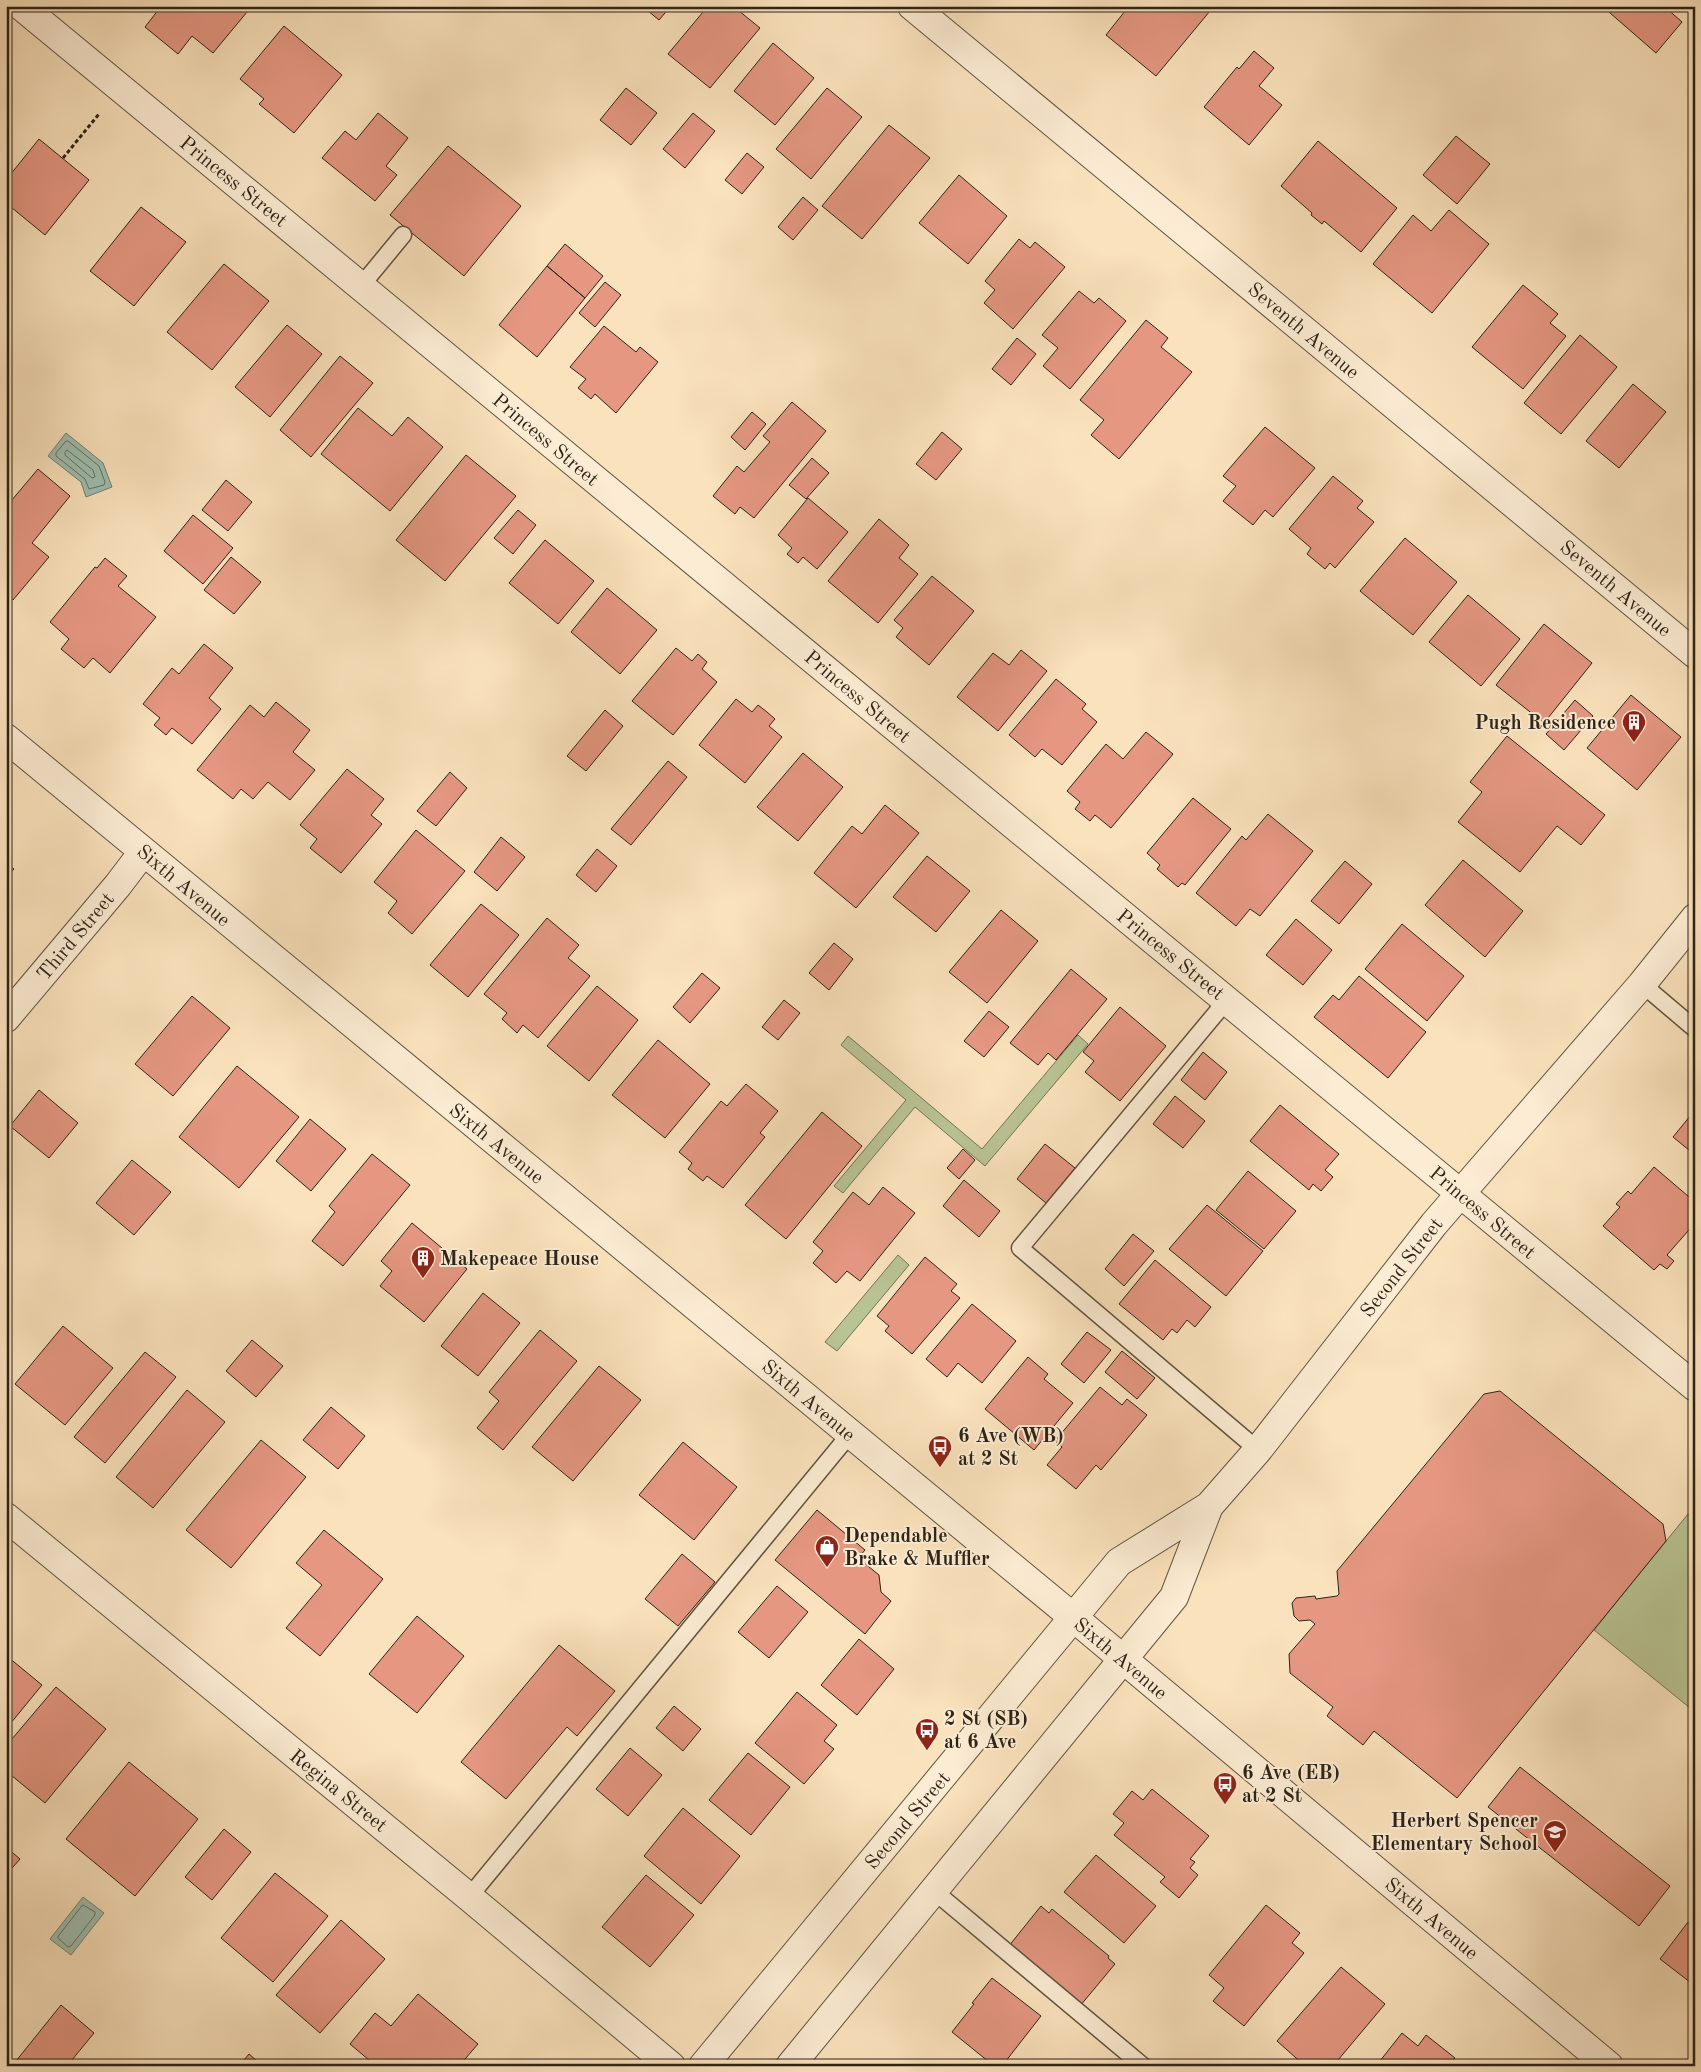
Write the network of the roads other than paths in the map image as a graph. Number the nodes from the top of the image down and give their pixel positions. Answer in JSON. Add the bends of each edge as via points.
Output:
{"nodes":[{"id":1,"x":21,"y":6,"type":"edge"},
{"id":2,"x":912,"y":6,"type":"edge"},
{"id":3,"x":403,"y":235,"type":"dead end"},
{"id":4,"x":361,"y":286,"type":"junction"},
{"id":5,"x":1695,"y":654,"type":"edge"},
{"id":6,"x":6,"y":738,"type":"edge"},
{"id":7,"x":143,"y":852,"type":"junction"},
{"id":8,"x":1695,"y":918,"type":"edge"},
{"id":9,"x":1642,"y":984,"type":"junction"},
{"id":10,"x":1226,"y":1000,"type":"junction"},
{"id":11,"x":6,"y":1018,"type":"edge"},
{"id":12,"x":1695,"y":1029,"type":"edge"},
{"id":13,"x":1460,"y":1193,"type":"junction"},
{"id":14,"x":1695,"y":1387,"type":"edge"},
{"id":15,"x":850,"y":1434,"type":"junction"},
{"id":16,"x":1258,"y":1450,"type":"junction"},
{"id":17,"x":1209,"y":1506,"type":"junction"},
{"id":18,"x":6,"y":1516,"type":"edge"},
{"id":19,"x":1074,"y":1618,"type":"junction"},
{"id":20,"x":1124,"y":1661,"type":"junction"},
{"id":21,"x":934,"y":1892,"type":"junction"},
{"id":22,"x":469,"y":1897,"type":"junction"},
{"id":23,"x":671,"y":2066,"type":"edge"},
{"id":24,"x":704,"y":2066,"type":"edge"},
{"id":25,"x":790,"y":2066,"type":"edge"},
{"id":26,"x":1143,"y":2066,"type":"edge"},
{"id":27,"x":1609,"y":2066,"type":"edge"}],
"edges":[{"from":1,"to":4,"type":"street","name":"Princess Street"},
{"from":2,"to":5,"type":"street","name":"Seventh Avenue"},
{"from":3,"to":4,"type":"lane"},
{"from":4,"to":10,"type":"street","name":"Princess Street"},
{"from":6,"to":7,"type":"street","name":"Sixth Avenue"},
{"from":7,"to":11,"type":"street","name":"Third Street"},
{"from":7,"to":15,"type":"street","name":"Sixth Avenue"},
{"from":8,"to":9,"type":"street","name":"Second Street"},
{"from":9,"to":12,"type":"lane"},
{"from":9,"to":13,"type":"street","name":"Second Street"},
{"from":10,"to":13,"type":"street","name":"Princess Street"},
{"from":10,"to":16,"type":"lane","via":[[1020,1248]]},
{"from":13,"to":14,"type":"street","name":"Princess Street"},
{"from":13,"to":16,"type":"street","name":"Second Street"},
{"from":15,"to":19,"type":"street","name":"Sixth Avenue"},
{"from":15,"to":22,"type":"lane"},
{"from":16,"to":17,"type":"street","name":"Second Street"},
{"from":17,"to":19,"type":"street","name":"Second Street","via":[[1119,1562]]},
{"from":17,"to":20,"type":"street","name":"Second Street","via":[[1174,1597]]},
{"from":18,"to":22,"type":"street","name":"Regina Street"},
{"from":19,"to":20,"type":"street","name":"Sixth Avenue"},
{"from":19,"to":24,"type":"street","name":"Second Street"},
{"from":20,"to":21,"type":"street","name":"Second Street"},
{"from":20,"to":27,"type":"street","name":"Sixth Avenue"},
{"from":21,"to":25,"type":"street","name":"Second Street"},
{"from":21,"to":26,"type":"lane"},
{"from":22,"to":23,"type":"street","name":"Regina Street"}]}
